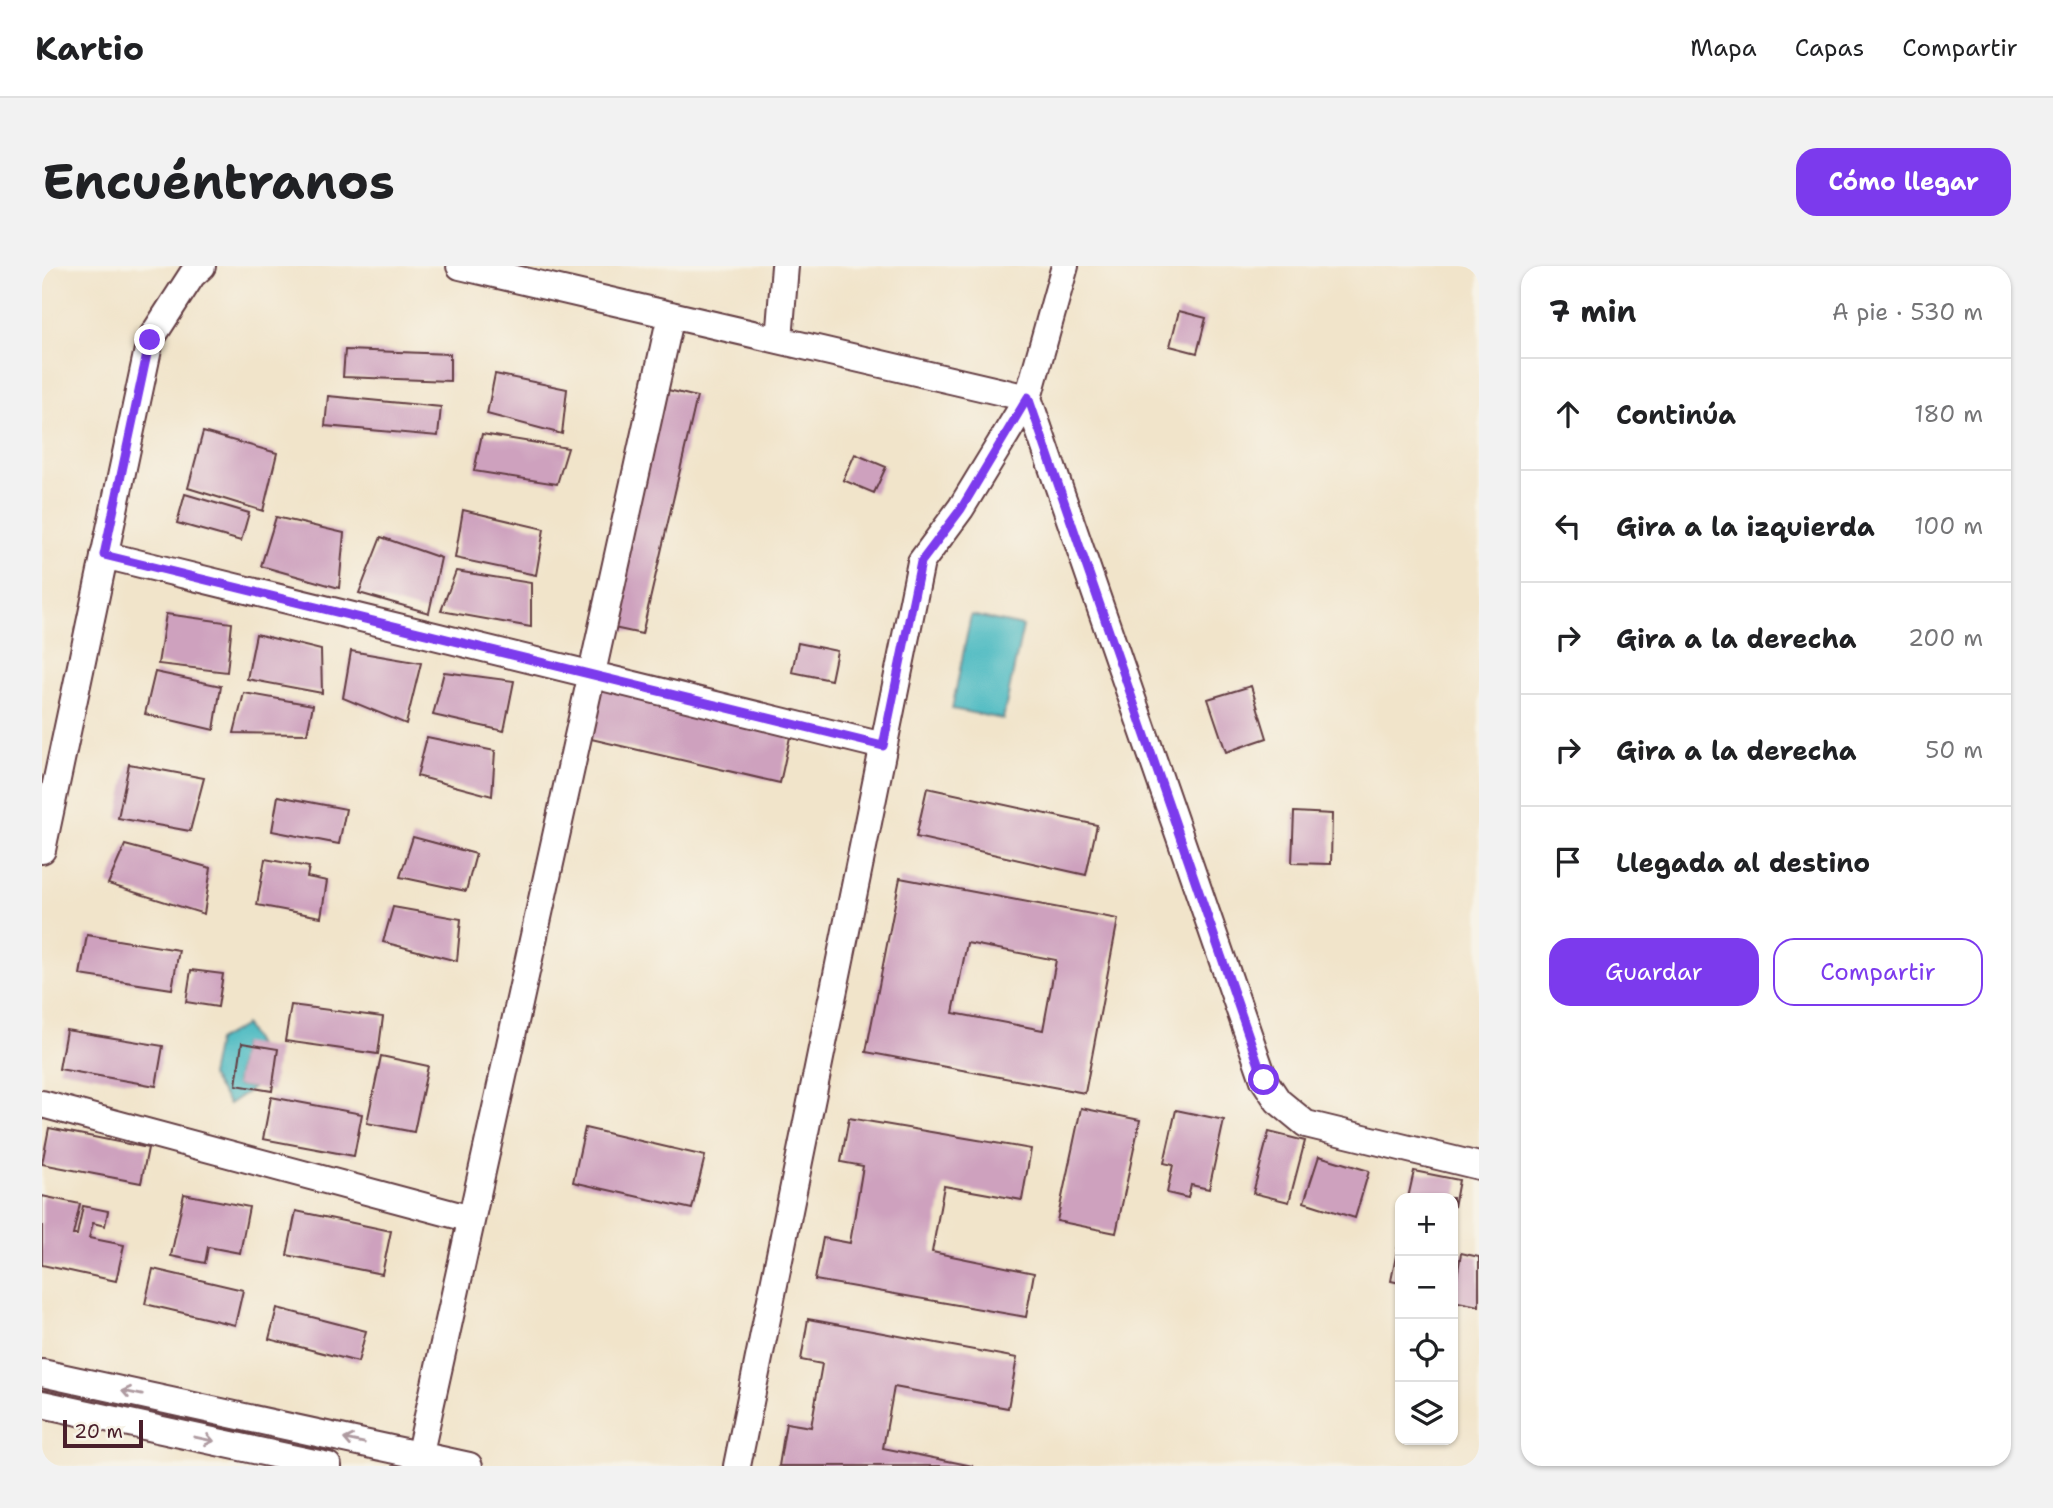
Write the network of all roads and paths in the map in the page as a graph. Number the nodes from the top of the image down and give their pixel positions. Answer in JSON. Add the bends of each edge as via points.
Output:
{"nodes":[{"id":1,"x":202,"y":266,"type":"edge"},
{"id":2,"x":460,"y":266,"type":"edge"},
{"id":3,"x":785,"y":266,"type":"edge"},
{"id":4,"x":1065,"y":266,"type":"edge"},
{"id":5,"x":671,"y":315,"type":"junction"},
{"id":6,"x":779,"y":340,"type":"junction"},
{"id":7,"x":1028,"y":397,"type":"junction"},
{"id":8,"x":104,"y":555,"type":"junction"},
{"id":9,"x":591,"y":674,"type":"junction"},
{"id":10,"x":883,"y":746,"type":"junction"},
{"id":11,"x":42,"y":850,"type":"edge"},
{"id":12,"x":42,"y":1104,"type":"edge"},
{"id":13,"x":1479,"y":1166,"type":"edge"},
{"id":14,"x":471,"y":1219,"type":"junction"},
{"id":15,"x":42,"y":1373,"type":"edge"},
{"id":16,"x":42,"y":1404,"type":"edge"},
{"id":17,"x":418,"y":1461,"type":"edge"},
{"id":18,"x":328,"y":1466,"type":"edge"},
{"id":19,"x":469,"y":1466,"type":"edge"},
{"id":20,"x":737,"y":1466,"type":"edge"}],
"edges":[{"from":1,"to":8,"type":"street","via":[[150,340]]},
{"from":2,"to":5,"type":"street"},
{"from":3,"to":6,"type":"street"},
{"from":4,"to":7,"type":"street"},
{"from":5,"to":6,"type":"street"},
{"from":5,"to":9,"type":"street"},
{"from":6,"to":7,"type":"street"},
{"from":7,"to":10,"type":"street","via":[[961,509],[921,562]]},
{"from":7,"to":13,"type":"street","via":[[1264,1080],[1278,1101],[1306,1124]]},
{"from":8,"to":9,"type":"street"},
{"from":8,"to":11,"type":"street"},
{"from":9,"to":10,"type":"street"},
{"from":9,"to":14,"type":"street"},
{"from":10,"to":20,"type":"street"},
{"from":12,"to":14,"type":"street"},
{"from":14,"to":17,"type":"street"},
{"from":17,"to":15,"type":"street","one_way":true},
{"from":16,"to":18,"type":"street","one_way":true},
{"from":17,"to":19,"type":"street"}]}
